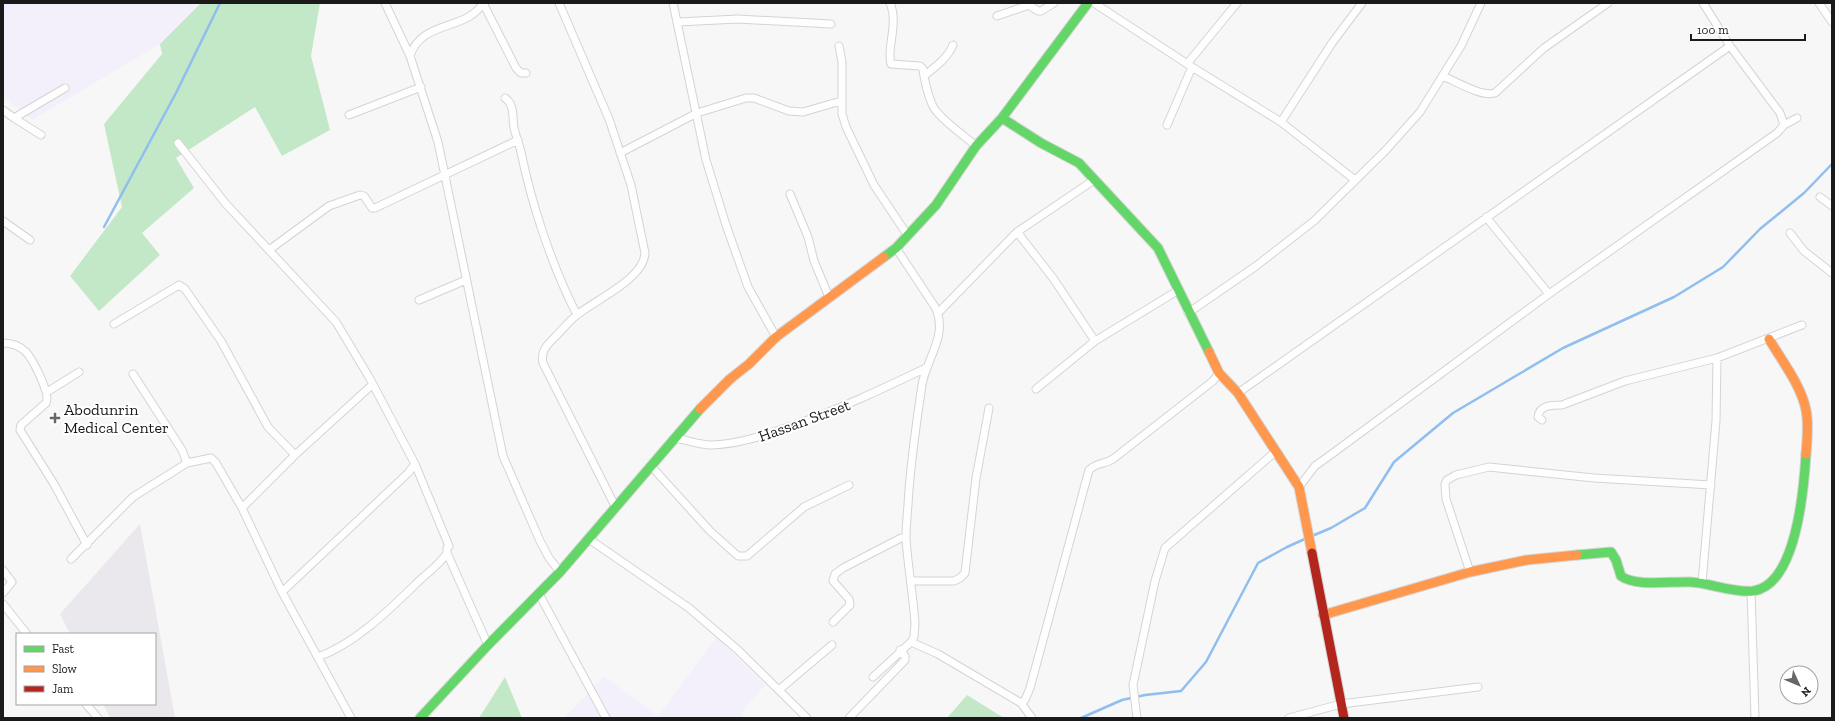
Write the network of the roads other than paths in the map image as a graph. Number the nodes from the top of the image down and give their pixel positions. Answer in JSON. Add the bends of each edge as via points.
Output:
{"nodes":[{"id":1,"x":385,"y":3,"type":"edge"},
{"id":2,"x":483,"y":3,"type":"edge"},
{"id":3,"x":559,"y":3,"type":"edge"},
{"id":4,"x":673,"y":3,"type":"edge"},
{"id":5,"x":890,"y":3,"type":"edge"},
{"id":6,"x":1054,"y":3,"type":"edge"},
{"id":7,"x":1088,"y":3,"type":"edge"},
{"id":8,"x":1094,"y":3,"type":"edge"},
{"id":9,"x":1237,"y":3,"type":"edge"},
{"id":10,"x":1362,"y":3,"type":"edge"},
{"id":11,"x":1481,"y":3,"type":"edge"},
{"id":12,"x":1608,"y":3,"type":"edge"},
{"id":13,"x":1703,"y":3,"type":"edge"},
{"id":14,"x":1819,"y":3,"type":"edge"},
{"id":15,"x":997,"y":16,"type":"dead end"},
{"id":16,"x":678,"y":22,"type":"junction"},
{"id":17,"x":1832,"y":22,"type":"edge"},
{"id":18,"x":831,"y":24,"type":"dead end"},
{"id":19,"x":953,"y":45,"type":"dead end"},
{"id":20,"x":839,"y":46,"type":"dead end"},
{"id":21,"x":1730,"y":46,"type":"junction"},
{"id":22,"x":410,"y":56,"type":"junction"},
{"id":23,"x":1189,"y":66,"type":"junction"},
{"id":24,"x":526,"y":74,"type":"dead end"},
{"id":25,"x":924,"y":76,"type":"junction"},
{"id":26,"x":1443,"y":76,"type":"junction"},
{"id":27,"x":420,"y":86,"type":"junction"},
{"id":28,"x":65,"y":88,"type":"dead end"},
{"id":29,"x":505,"y":98,"type":"dead end"},
{"id":30,"x":841,"y":101,"type":"junction"},
{"id":31,"x":3,"y":110,"type":"edge"},
{"id":32,"x":697,"y":113,"type":"junction"},
{"id":33,"x":349,"y":115,"type":"dead end"},
{"id":34,"x":14,"y":118,"type":"junction"},
{"id":35,"x":1002,"y":118,"type":"junction"},
{"id":36,"x":1797,"y":118,"type":"dead end"},
{"id":37,"x":1281,"y":122,"type":"junction"},
{"id":38,"x":1784,"y":124,"type":"junction"},
{"id":39,"x":1168,"y":125,"type":"dead end"},
{"id":40,"x":41,"y":135,"type":"dead end"},
{"id":41,"x":518,"y":140,"type":"junction"},
{"id":42,"x":178,"y":143,"type":"dead end"},
{"id":43,"x":976,"y":146,"type":"junction"},
{"id":44,"x":620,"y":153,"type":"junction"},
{"id":45,"x":444,"y":174,"type":"junction"},
{"id":46,"x":1094,"y":180,"type":"junction"},
{"id":47,"x":1355,"y":180,"type":"junction"},
{"id":48,"x":790,"y":194,"type":"dead end"},
{"id":49,"x":1820,"y":197,"type":"dead end"},
{"id":50,"x":1832,"y":206,"type":"edge"},
{"id":51,"x":1486,"y":217,"type":"junction"},
{"id":52,"x":3,"y":221,"type":"edge"},
{"id":53,"x":1017,"y":232,"type":"junction"},
{"id":54,"x":1790,"y":233,"type":"dead end"},
{"id":55,"x":908,"y":236,"type":"junction"},
{"id":56,"x":30,"y":240,"type":"dead end"},
{"id":57,"x":896,"y":248,"type":"junction"},
{"id":58,"x":269,"y":250,"type":"junction"},
{"id":59,"x":1832,"y":273,"type":"edge"},
{"id":60,"x":466,"y":280,"type":"junction"},
{"id":61,"x":1177,"y":291,"type":"junction"},
{"id":62,"x":1548,"y":294,"type":"junction"},
{"id":63,"x":829,"y":296,"type":"junction"},
{"id":64,"x":419,"y":300,"type":"dead end"},
{"id":65,"x":938,"y":313,"type":"junction"},
{"id":66,"x":1188,"y":313,"type":"junction"},
{"id":67,"x":576,"y":315,"type":"junction"},
{"id":68,"x":114,"y":324,"type":"dead end"},
{"id":69,"x":1802,"y":325,"type":"dead end"},
{"id":70,"x":776,"y":337,"type":"junction"},
{"id":71,"x":1769,"y":339,"type":"junction"},
{"id":72,"x":1094,"y":341,"type":"junction"},
{"id":73,"x":3,"y":343,"type":"edge"},
{"id":74,"x":1717,"y":358,"type":"junction"},
{"id":75,"x":926,"y":368,"type":"junction"},
{"id":76,"x":79,"y":372,"type":"dead end"},
{"id":77,"x":1218,"y":373,"type":"junction"},
{"id":78,"x":133,"y":374,"type":"dead end"},
{"id":79,"x":372,"y":385,"type":"junction"},
{"id":80,"x":1036,"y":390,"type":"dead end"},
{"id":81,"x":47,"y":392,"type":"junction"},
{"id":82,"x":1238,"y":393,"type":"junction"},
{"id":83,"x":989,"y":408,"type":"dead end"},
{"id":84,"x":1542,"y":420,"type":"dead end"},
{"id":85,"x":675,"y":438,"type":"junction"},
{"id":86,"x":1275,"y":452,"type":"junction"},
{"id":87,"x":296,"y":455,"type":"junction"},
{"id":88,"x":187,"y":462,"type":"junction"},
{"id":89,"x":415,"y":464,"type":"junction"},
{"id":90,"x":652,"y":467,"type":"junction"},
{"id":91,"x":849,"y":485,"type":"dead end"},
{"id":92,"x":1711,"y":485,"type":"junction"},
{"id":93,"x":1299,"y":487,"type":"junction"},
{"id":94,"x":242,"y":508,"type":"junction"},
{"id":95,"x":616,"y":508,"type":"junction"},
{"id":96,"x":906,"y":538,"type":"junction"},
{"id":97,"x":589,"y":539,"type":"junction"},
{"id":98,"x":87,"y":545,"type":"junction"},
{"id":99,"x":448,"y":553,"type":"junction"},
{"id":100,"x":71,"y":559,"type":"dead end"},
{"id":101,"x":3,"y":570,"type":"edge"},
{"id":102,"x":560,"y":572,"type":"junction"},
{"id":103,"x":1470,"y":572,"type":"junction"},
{"id":104,"x":912,"y":581,"type":"junction"},
{"id":105,"x":1702,"y":583,"type":"junction"},
{"id":106,"x":1751,"y":591,"type":"junction"},
{"id":107,"x":282,"y":592,"type":"junction"},
{"id":108,"x":3,"y":593,"type":"edge"},
{"id":109,"x":539,"y":594,"type":"junction"},
{"id":110,"x":3,"y":604,"type":"edge"},
{"id":111,"x":1323,"y":615,"type":"junction"},
{"id":112,"x":833,"y":622,"type":"dead end"},
{"id":113,"x":26,"y":633,"type":"edge"},
{"id":114,"x":911,"y":642,"type":"junction"},
{"id":115,"x":488,"y":645,"type":"junction"},
{"id":116,"x":832,"y":645,"type":"dead end"},
{"id":117,"x":900,"y":650,"type":"junction"},
{"id":118,"x":318,"y":657,"type":"junction"},
{"id":119,"x":873,"y":678,"type":"dead end"},
{"id":120,"x":1478,"y":687,"type":"dead end"},
{"id":121,"x":780,"y":690,"type":"junction"},
{"id":122,"x":1021,"y":703,"type":"junction"},
{"id":123,"x":1341,"y":704,"type":"junction"},
{"id":124,"x":87,"y":705,"type":"edge"},
{"id":125,"x":852,"y":717,"type":"edge"},
{"id":126,"x":98,"y":718,"type":"edge"},
{"id":127,"x":351,"y":718,"type":"edge"},
{"id":128,"x":420,"y":718,"type":"edge"},
{"id":129,"x":606,"y":718,"type":"edge"},
{"id":130,"x":807,"y":718,"type":"edge"},
{"id":131,"x":1032,"y":718,"type":"edge"},
{"id":132,"x":1137,"y":718,"type":"edge"},
{"id":133,"x":1290,"y":718,"type":"edge"},
{"id":134,"x":1344,"y":718,"type":"edge"},
{"id":135,"x":1755,"y":718,"type":"edge"}],
"edges":[{"from":1,"to":22,"type":"street"},
{"from":2,"to":22,"type":"street","via":[[471,16],[423,36],[412,49]]},
{"from":2,"to":24,"type":"street","via":[[516,68]]},
{"from":3,"to":44,"type":"street","via":[[609,120]]},
{"from":4,"to":16,"type":"street"},
{"from":5,"to":25,"type":"street","via":[[894,31],[890,62],[894,65],[920,66]]},
{"from":6,"to":15,"type":"street","via":[[1041,11],[1029,5]]},
{"from":7,"to":35,"type":"street"},
{"from":8,"to":23,"type":"street"},
{"from":9,"to":23,"type":"street"},
{"from":10,"to":37,"type":"street","via":[[1332,43]]},
{"from":11,"to":26,"type":"street","via":[[1461,46]]},
{"from":12,"to":26,"type":"street","via":[[1544,48],[1495,93],[1488,95]]},
{"from":13,"to":21,"type":"street"},
{"from":14,"to":17,"type":"street"},
{"from":16,"to":18,"type":"street","via":[[738,19]]},
{"from":16,"to":32,"type":"street"},
{"from":19,"to":25,"type":"street","via":[[944,58]]},
{"from":20,"to":30,"type":"street","via":[[842,62]]},
{"from":21,"to":38,"type":"street","via":[[1780,113]]},
{"from":21,"to":51,"type":"street"},
{"from":22,"to":27,"type":"street"},
{"from":23,"to":37,"type":"street"},
{"from":23,"to":39,"type":"street"},
{"from":25,"to":43,"type":"street","via":[[933,108]]},
{"from":26,"to":47,"type":"street","via":[[1420,112]]},
{"from":27,"to":33,"type":"street"},
{"from":27,"to":45,"type":"street","via":[[438,142]]},
{"from":28,"to":34,"type":"street"},
{"from":29,"to":41,"type":"street","via":[[513,112]]},
{"from":30,"to":32,"type":"street","via":[[802,112],[789,111],[754,98],[746,98]]},
{"from":30,"to":55,"type":"street","via":[[846,126],[871,178]]},
{"from":31,"to":34,"type":"street"},
{"from":32,"to":44,"type":"street"},
{"from":32,"to":70,"type":"street","via":[[706,160],[726,225],[748,287]]},
{"from":34,"to":40,"type":"street"},
{"from":35,"to":43,"type":"street"},
{"from":35,"to":46,"type":"street","via":[[1079,163]]},
{"from":36,"to":38,"type":"street"},
{"from":37,"to":47,"type":"street"},
{"from":38,"to":62,"type":"street","via":[[1777,133]]},
{"from":41,"to":45,"type":"street"},
{"from":41,"to":67,"type":"street","via":[[532,196],[560,281]]},
{"from":42,"to":58,"type":"street","via":[[226,204]]},
{"from":43,"to":55,"type":"street","via":[[936,205]]},
{"from":44,"to":67,"type":"street","via":[[631,185],[645,258],[639,270],[618,288]]},
{"from":45,"to":58,"type":"street","via":[[375,208],[372,208],[360,194],[329,206]]},
{"from":45,"to":60,"type":"street"},
{"from":46,"to":53,"type":"street"},
{"from":46,"to":61,"type":"street","via":[[1158,248]]},
{"from":47,"to":66,"type":"street","via":[[1314,221],[1256,266]]},
{"from":48,"to":63,"type":"street"},
{"from":49,"to":50,"type":"street"},
{"from":51,"to":62,"type":"street"},
{"from":51,"to":82,"type":"street"},
{"from":52,"to":56,"type":"street"},
{"from":53,"to":65,"type":"street"},
{"from":53,"to":72,"type":"street","via":[[1053,278]]},
{"from":54,"to":59,"type":"street","via":[[1804,251]]},
{"from":55,"to":57,"type":"street"},
{"from":57,"to":63,"type":"street"},
{"from":57,"to":65,"type":"street"},
{"from":58,"to":79,"type":"street","via":[[336,322]]},
{"from":60,"to":64,"type":"street"},
{"from":60,"to":102,"type":"street","via":[[503,456],[543,546]]},
{"from":61,"to":66,"type":"street"},
{"from":61,"to":72,"type":"street"},
{"from":62,"to":93,"type":"street","via":[[1315,466]]},
{"from":63,"to":70,"type":"street"},
{"from":65,"to":75,"type":"street","via":[[940,332]]},
{"from":66,"to":77,"type":"street"},
{"from":67,"to":95,"type":"street","via":[[548,344],[541,356]]},
{"from":68,"to":87,"type":"street","via":[[179,284],[221,340],[268,427]]},
{"from":69,"to":71,"type":"street"},
{"from":70,"to":85,"type":"street","via":[[730,379]]},
{"from":71,"to":74,"type":"street"},
{"from":71,"to":106,"type":"street","via":[[1804,405],[1808,431],[1805,481],[1799,521],[1785,563],[1767,586]]},
{"from":72,"to":80,"type":"street"},
{"from":73,"to":81,"type":"street","via":[[11,344],[25,352]]},
{"from":74,"to":84,"type":"street","via":[[1625,382],[1562,405],[1543,408],[1538,417]]},
{"from":74,"to":92,"type":"street"},
{"from":75,"to":85,"type":"street","name":"Hassan Street","via":[[811,420],[760,437],[709,445]]},
{"from":75,"to":96,"type":"street","via":[[910,468]]},
{"from":76,"to":81,"type":"street"},
{"from":77,"to":82,"type":"street"},
{"from":77,"to":122,"type":"street","via":[[1213,381],[1108,463],[1097,464],[1089,470],[1030,688]]},
{"from":78,"to":88,"type":"street","via":[[182,450]]},
{"from":79,"to":87,"type":"street"},
{"from":79,"to":89,"type":"street"},
{"from":81,"to":98,"type":"street","via":[[46,403],[21,425],[20,430],[54,484]]},
{"from":82,"to":86,"type":"street","via":[[1272,443]]},
{"from":83,"to":104,"type":"street","via":[[976,478],[965,573],[954,581]]},
{"from":85,"to":90,"type":"street"},
{"from":86,"to":93,"type":"street"},
{"from":86,"to":132,"type":"street","via":[[1165,548],[1155,581],[1134,685]]},
{"from":87,"to":94,"type":"street"},
{"from":88,"to":94,"type":"street","via":[[211,458]]},
{"from":88,"to":98,"type":"street","via":[[133,497]]},
{"from":89,"to":99,"type":"street","via":[[449,546]]},
{"from":89,"to":107,"type":"street"},
{"from":90,"to":91,"type":"street","via":[[710,531],[738,556],[747,556],[804,507]]},
{"from":90,"to":95,"type":"street"},
{"from":92,"to":103,"type":"street","via":[[1594,478],[1489,467],[1456,475],[1445,484],[1446,499]]},
{"from":92,"to":105,"type":"street"},
{"from":93,"to":111,"type":"street"},
{"from":94,"to":107,"type":"street"},
{"from":95,"to":97,"type":"street"},
{"from":96,"to":104,"type":"street"},
{"from":96,"to":112,"type":"street","via":[[901,538],[835,574],[833,581],[849,599],[850,605]]},
{"from":97,"to":102,"type":"street"},
{"from":97,"to":121,"type":"street","via":[[689,608]]},
{"from":98,"to":100,"type":"street"},
{"from":99,"to":115,"type":"street"},
{"from":99,"to":118,"type":"street","via":[[366,629]]},
{"from":101,"to":108,"type":"street","via":[[12,582]]},
{"from":102,"to":109,"type":"street"},
{"from":103,"to":105,"type":"street","via":[[1526,560],[1611,552],[1623,579],[1653,583]]},
{"from":103,"to":111,"type":"street"},
{"from":104,"to":114,"type":"street","via":[[915,623]]},
{"from":105,"to":106,"type":"street"},
{"from":106,"to":135,"type":"street"},
{"from":107,"to":118,"type":"street"},
{"from":109,"to":115,"type":"street"},
{"from":109,"to":129,"type":"street"},
{"from":110,"to":113,"type":"street"},
{"from":111,"to":123,"type":"street"},
{"from":114,"to":117,"type":"street"},
{"from":114,"to":122,"type":"street","via":[[938,654]]},
{"from":115,"to":128,"type":"street"},
{"from":116,"to":121,"type":"street"},
{"from":117,"to":119,"type":"street"},
{"from":117,"to":125,"type":"street","via":[[905,660]]},
{"from":118,"to":127,"type":"street"},
{"from":120,"to":123,"type":"street"},
{"from":121,"to":130,"type":"street"},
{"from":122,"to":131,"type":"street"},
{"from":123,"to":133,"type":"street"},
{"from":123,"to":134,"type":"street"},
{"from":124,"to":126,"type":"street"}]}
